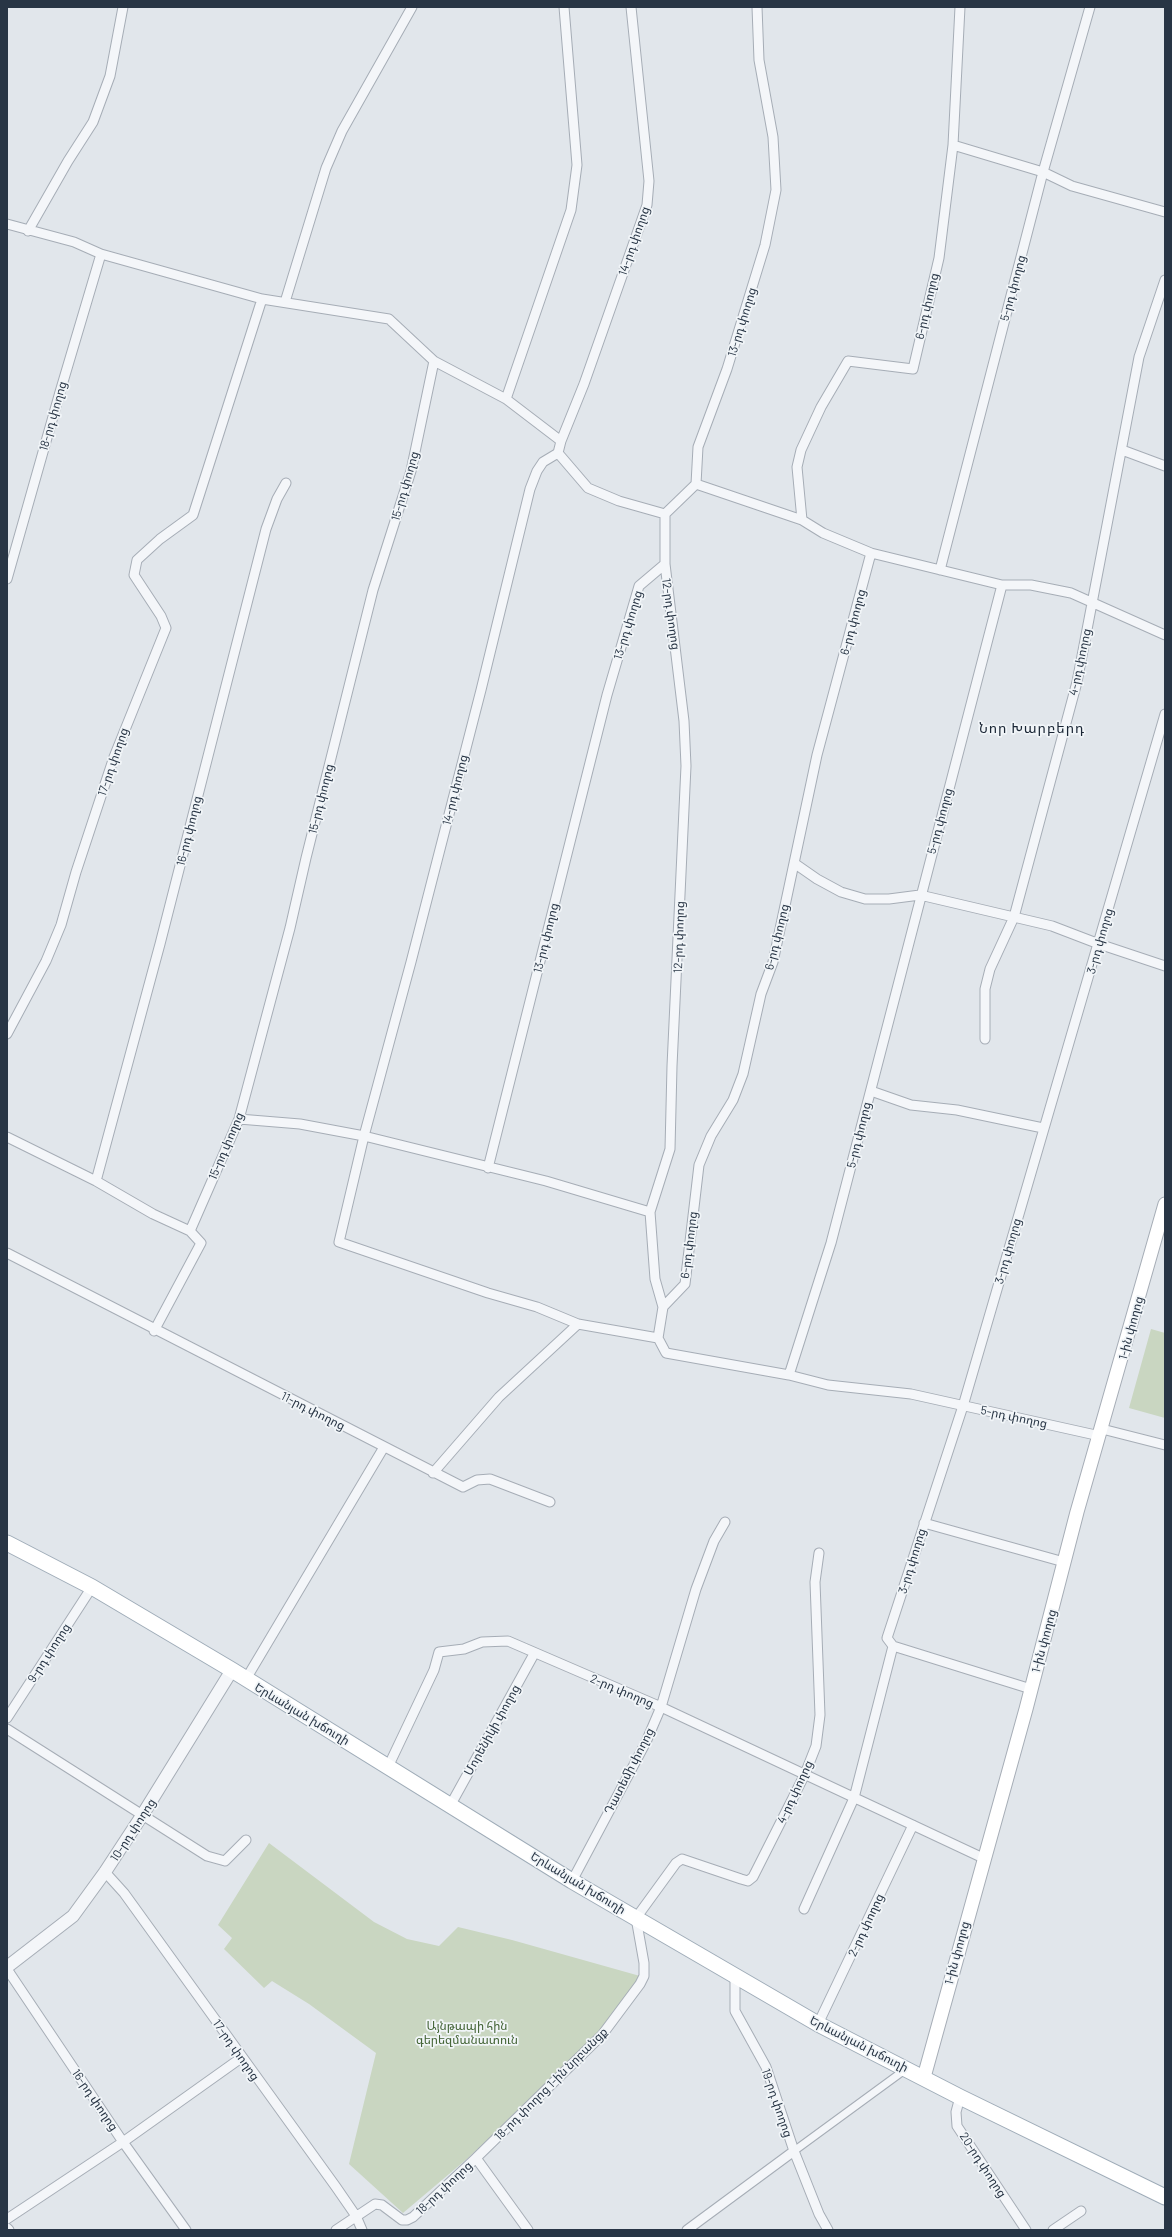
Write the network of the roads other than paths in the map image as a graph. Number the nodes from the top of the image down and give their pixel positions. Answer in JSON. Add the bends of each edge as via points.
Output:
{"nodes":[{"id":1,"x":123,"y":7,"type":"edge"},
{"id":2,"x":412,"y":7,"type":"edge"},
{"id":3,"x":564,"y":7,"type":"edge"},
{"id":4,"x":631,"y":7,"type":"edge"},
{"id":5,"x":757,"y":7,"type":"edge"},
{"id":6,"x":960,"y":7,"type":"edge"},
{"id":7,"x":1090,"y":7,"type":"edge"},
{"id":8,"x":953,"y":145,"type":"junction"},
{"id":9,"x":1043,"y":172,"type":"junction"},
{"id":10,"x":1165,"y":212,"type":"edge"},
{"id":11,"x":7,"y":224,"type":"edge"},
{"id":12,"x":28,"y":231,"type":"junction"},
{"id":13,"x":101,"y":254,"type":"junction"},
{"id":14,"x":1165,"y":280,"type":"edge"},
{"id":15,"x":262,"y":299,"type":"junction"},
{"id":16,"x":285,"y":302,"type":"junction"},
{"id":17,"x":434,"y":361,"type":"junction"},
{"id":18,"x":506,"y":399,"type":"junction"},
{"id":19,"x":561,"y":441,"type":"junction"},
{"id":20,"x":1122,"y":450,"type":"junction"},
{"id":21,"x":558,"y":453,"type":"junction"},
{"id":22,"x":1165,"y":466,"type":"edge"},
{"id":23,"x":286,"y":483,"type":"dead end"},
{"id":24,"x":696,"y":484,"type":"junction"},
{"id":25,"x":665,"y":514,"type":"junction"},
{"id":26,"x":802,"y":520,"type":"junction"},
{"id":27,"x":871,"y":553,"type":"junction"},
{"id":28,"x":665,"y":564,"type":"junction"},
{"id":29,"x":940,"y":570,"type":"junction"},
{"id":30,"x":7,"y":579,"type":"edge"},
{"id":31,"x":1002,"y":585,"type":"junction"},
{"id":32,"x":1092,"y":604,"type":"junction"},
{"id":33,"x":1165,"y":635,"type":"edge"},
{"id":34,"x":1165,"y":714,"type":"edge"},
{"id":35,"x":794,"y":863,"type":"junction"},
{"id":36,"x":920,"y":895,"type":"junction"},
{"id":37,"x":1014,"y":917,"type":"junction"},
{"id":38,"x":1099,"y":944,"type":"junction"},
{"id":39,"x":1165,"y":966,"type":"edge"},
{"id":40,"x":7,"y":1034,"type":"edge"},
{"id":41,"x":985,"y":1039,"type":"dead end"},
{"id":42,"x":871,"y":1091,"type":"junction"},
{"id":43,"x":239,"y":1119,"type":"junction"},
{"id":44,"x":1043,"y":1128,"type":"junction"},
{"id":45,"x":364,"y":1136,"type":"junction"},
{"id":46,"x":7,"y":1137,"type":"edge"},
{"id":47,"x":488,"y":1168,"type":"junction"},
{"id":48,"x":96,"y":1181,"type":"junction"},
{"id":49,"x":1165,"y":1204,"type":"edge"},
{"id":50,"x":650,"y":1212,"type":"junction"},
{"id":51,"x":190,"y":1231,"type":"junction"},
{"id":52,"x":7,"y":1253,"type":"edge"},
{"id":53,"x":662,"y":1307,"type":"junction"},
{"id":54,"x":578,"y":1324,"type":"junction"},
{"id":55,"x":154,"y":1331,"type":"junction"},
{"id":56,"x":658,"y":1338,"type":"junction"},
{"id":57,"x":789,"y":1375,"type":"junction"},
{"id":58,"x":963,"y":1406,"type":"junction"},
{"id":59,"x":1101,"y":1433,"type":"junction"},
{"id":60,"x":1165,"y":1445,"type":"edge"},
{"id":61,"x":384,"y":1447,"type":"junction"},
{"id":62,"x":433,"y":1473,"type":"junction"},
{"id":63,"x":550,"y":1502,"type":"dead end"},
{"id":64,"x":725,"y":1522,"type":"dead end"},
{"id":65,"x":924,"y":1523,"type":"junction"},
{"id":66,"x":7,"y":1542,"type":"edge"},
{"id":67,"x":819,"y":1553,"type":"dead end"},
{"id":68,"x":1064,"y":1562,"type":"junction"},
{"id":69,"x":92,"y":1587,"type":"junction"},
{"id":70,"x":893,"y":1646,"type":"junction"},
{"id":71,"x":534,"y":1654,"type":"junction"},
{"id":72,"x":232,"y":1670,"type":"junction"},
{"id":73,"x":246,"y":1679,"type":"junction"},
{"id":74,"x":1031,"y":1688,"type":"junction"},
{"id":75,"x":661,"y":1707,"type":"junction"},
{"id":76,"x":7,"y":1718,"type":"edge"},
{"id":77,"x":7,"y":1730,"type":"edge"},
{"id":78,"x":388,"y":1766,"type":"junction"},
{"id":79,"x":806,"y":1774,"type":"junction"},
{"id":80,"x":854,"y":1798,"type":"junction"},
{"id":81,"x":450,"y":1806,"type":"junction"},
{"id":82,"x":143,"y":1814,"type":"junction"},
{"id":83,"x":913,"y":1825,"type":"junction"},
{"id":84,"x":246,"y":1840,"type":"dead end"},
{"id":85,"x":983,"y":1858,"type":"junction"},
{"id":86,"x":105,"y":1872,"type":"junction"},
{"id":87,"x":572,"y":1880,"type":"junction"},
{"id":88,"x":804,"y":1909,"type":"dead end"},
{"id":89,"x":636,"y":1918,"type":"junction"},
{"id":90,"x":7,"y":1968,"type":"edge"},
{"id":91,"x":735,"y":1976,"type":"junction"},
{"id":92,"x":818,"y":2024,"type":"junction"},
{"id":93,"x":241,"y":2058,"type":"junction"},
{"id":94,"x":906,"y":2069,"type":"junction"},
{"id":95,"x":924,"y":2077,"type":"junction"},
{"id":96,"x":960,"y":2097,"type":"junction"},
{"id":97,"x":123,"y":2142,"type":"junction"},
{"id":98,"x":794,"y":2151,"type":"junction"},
{"id":99,"x":476,"y":2158,"type":"junction"},
{"id":100,"x":1165,"y":2196,"type":"edge"},
{"id":101,"x":1081,"y":2211,"type":"dead end"},
{"id":102,"x":356,"y":2216,"type":"junction"},
{"id":103,"x":7,"y":2219,"type":"edge"},
{"id":104,"x":186,"y":2230,"type":"edge"},
{"id":105,"x":336,"y":2230,"type":"edge"},
{"id":106,"x":362,"y":2230,"type":"edge"},
{"id":107,"x":528,"y":2230,"type":"edge"},
{"id":108,"x":687,"y":2230,"type":"edge"},
{"id":109,"x":828,"y":2230,"type":"edge"},
{"id":110,"x":1026,"y":2230,"type":"edge"},
{"id":111,"x":1053,"y":2230,"type":"edge"}],
"edges":[{"from":1,"to":12,"type":"street","via":[[110,76],[93,122]]},
{"from":2,"to":16,"type":"street","via":[[342,131],[328,162]]},
{"from":3,"to":18,"type":"street","via":[[577,165],[571,210]]},
{"from":4,"to":19,"type":"street","name":"14-րդ փողոց","via":[[649,182],[647,205],[584,384]]},
{"from":5,"to":24,"type":"street","name":"13-րդ փողոց","via":[[759,60],[773,137],[776,190],[765,245],[727,369],[698,447]]},
{"from":6,"to":8,"type":"street","name":"6-րդ փողոց"},
{"from":7,"to":9,"type":"street","name":"5-րդ փողոց"},
{"from":8,"to":9,"type":"street"},
{"from":8,"to":26,"type":"street","name":"6-րդ փողոց","via":[[938,258],[913,369],[848,361],[800,450],[797,467]]},
{"from":9,"to":10,"type":"street","via":[[1072,186]]},
{"from":9,"to":29,"type":"street","name":"5-րդ փողոց"},
{"from":11,"to":12,"type":"street"},
{"from":12,"to":13,"type":"street","via":[[74,242]]},
{"from":13,"to":15,"type":"street"},
{"from":13,"to":30,"type":"street","name":"18-րդ փողոց"},
{"from":14,"to":20,"type":"street","name":"4-րդ փողոց","via":[[1139,357]]},
{"from":15,"to":16,"type":"street"},
{"from":15,"to":40,"type":"street","name":"17-րդ փողոց","via":[[193,515],[137,560],[134,575],[166,628],[114,757],[61,925],[46,961]]},
{"from":16,"to":17,"type":"street","via":[[389,319]]},
{"from":17,"to":18,"type":"street"},
{"from":17,"to":43,"type":"street","name":"15-րդ փողոց","via":[[411,472],[373,590],[290,928]]},
{"from":18,"to":19,"type":"street"},
{"from":19,"to":21,"type":"street","name":"14-րդ փողոց"},
{"from":20,"to":22,"type":"street"},
{"from":20,"to":32,"type":"street","name":"4-րդ փողոց"},
{"from":21,"to":25,"type":"street","via":[[588,488]]},
{"from":21,"to":45,"type":"street","name":"14-րդ փողոց","via":[[543,462],[530,489],[417,939]]},
{"from":23,"to":48,"type":"street","name":"16-րդ փողոց","via":[[266,529],[160,944]]},
{"from":24,"to":25,"type":"street"},
{"from":24,"to":26,"type":"street"},
{"from":25,"to":28,"type":"street"},
{"from":26,"to":27,"type":"street","via":[[823,534]]},
{"from":27,"to":29,"type":"street"},
{"from":27,"to":35,"type":"street","name":"6-րդ փողոց","via":[[817,755]]},
{"from":28,"to":47,"type":"street","name":"13-րդ փողոց","via":[[639,586],[616,666]]},
{"from":28,"to":50,"type":"street","name":"12-րդ փողոց","via":[[684,721],[686,766],[670,1149]]},
{"from":29,"to":31,"type":"street"},
{"from":31,"to":32,"type":"street","via":[[1030,585],[1071,593]]},
{"from":31,"to":36,"type":"street","name":"5-րդ փողոց"},
{"from":32,"to":33,"type":"street"},
{"from":32,"to":37,"type":"street","name":"4-րդ փողոց","via":[[1076,682]]},
{"from":34,"to":38,"type":"street","name":"3-րդ փողոց"},
{"from":35,"to":36,"type":"street","via":[[841,892],[865,899]]},
{"from":35,"to":53,"type":"street","name":"6-րդ փողոց","via":[[773,962],[761,994],[743,1074],[734,1100],[711,1136],[699,1165],[685,1284]]},
{"from":36,"to":37,"type":"street"},
{"from":36,"to":42,"type":"street","name":"5-րդ փողոց"},
{"from":37,"to":38,"type":"street","via":[[1052,926]]},
{"from":37,"to":41,"type":"street","name":"4-րդ փողոց","via":[[990,969],[985,989]]},
{"from":38,"to":39,"type":"street"},
{"from":38,"to":44,"type":"street","name":"3-րդ փողոց"},
{"from":42,"to":44,"type":"street","via":[[911,1105],[957,1110]]},
{"from":42,"to":57,"type":"street","name":"5-րդ փողոց","via":[[831,1243]]},
{"from":43,"to":45,"type":"street","via":[[300,1124]]},
{"from":43,"to":51,"type":"street","name":"15-րդ փողոց"},
{"from":44,"to":58,"type":"street","name":"3-րդ փողոց"},
{"from":45,"to":47,"type":"street"},
{"from":45,"to":54,"type":"street","name":"14-րդ փողոց","via":[[339,1242],[537,1307]]},
{"from":46,"to":48,"type":"street"},
{"from":47,"to":50,"type":"street","via":[[546,1181]]},
{"from":48,"to":51,"type":"street","via":[[153,1214]]},
{"from":49,"to":59,"type":"main road","name":"1-ին փողոց"},
{"from":50,"to":53,"type":"street","name":"12-րդ փողոց","via":[[655,1279]]},
{"from":51,"to":55,"type":"street","via":[[201,1243]]},
{"from":52,"to":55,"type":"street","name":"11-րդ փողոց"},
{"from":53,"to":56,"type":"street"},
{"from":54,"to":56,"type":"street"},
{"from":54,"to":62,"type":"street","via":[[499,1397]]},
{"from":55,"to":61,"type":"street","name":"11-րդ փողոց"},
{"from":56,"to":57,"type":"street","via":[[666,1353]]},
{"from":57,"to":58,"type":"street","name":"5-րդ փողոց","via":[[828,1385],[912,1394]]},
{"from":58,"to":59,"type":"street","name":"5-րդ փողոց"},
{"from":58,"to":65,"type":"street","name":"3-րդ փողոց"},
{"from":59,"to":60,"type":"street","name":"5-րդ փողոց"},
{"from":59,"to":68,"type":"main road","name":"1-ին փողոց"},
{"from":61,"to":62,"type":"street","name":"11-րդ փողոց"},
{"from":61,"to":73,"type":"street"},
{"from":62,"to":63,"type":"street","name":"11-րդ փողոց","via":[[463,1487],[477,1480],[490,1479]]},
{"from":64,"to":75,"type":"street","name":"Դատեմի փողոց","via":[[714,1541],[696,1589]]},
{"from":65,"to":68,"type":"street"},
{"from":65,"to":70,"type":"street","name":"3-րդ փողոց","via":[[887,1638]]},
{"from":66,"to":69,"type":"main road","name":"Երևանյան խճուղի"},
{"from":67,"to":79,"type":"street","name":"4-րդ փողոց","via":[[815,1582],[820,1715],[816,1746]]},
{"from":68,"to":74,"type":"main road","name":"1-ին փողոց"},
{"from":69,"to":72,"type":"main road","name":"Երևանյան խճուղի"},
{"from":69,"to":76,"type":"street","name":"9-րդ փողոց"},
{"from":70,"to":74,"type":"street"},
{"from":70,"to":80,"type":"street"},
{"from":71,"to":75,"type":"street","name":"2-րդ փողոց"},
{"from":71,"to":78,"type":"street","name":"2-րդ փողոց","via":[[508,1641],[482,1642],[464,1649],[438,1652],[434,1670]]},
{"from":71,"to":81,"type":"street","name":"Մորենիկի փողոց"},
{"from":72,"to":73,"type":"main road","name":"Երևանյան խճուղի"},
{"from":72,"to":82,"type":"street","name":"10-րդ փողոց"},
{"from":73,"to":78,"type":"main road","name":"Երևանյան խճուղի"},
{"from":74,"to":85,"type":"main road","name":"1-ին փողոց"},
{"from":75,"to":79,"type":"street","name":"2-րդ փողոց"},
{"from":75,"to":87,"type":"street","name":"Դատեմի փողոց","via":[[646,1742]]},
{"from":77,"to":82,"type":"street"},
{"from":78,"to":81,"type":"main road","name":"Երևանյան խճուղի"},
{"from":79,"to":80,"type":"street","name":"2-րդ փողոց"},
{"from":79,"to":89,"type":"street","name":"4-րդ փողոց","via":[[753,1877],[748,1881],[682,1859],[654,1891]]},
{"from":80,"to":83,"type":"street","name":"2-րդ փողոց"},
{"from":80,"to":88,"type":"street"},
{"from":81,"to":87,"type":"main road","name":"Երևանյան խճուղի"},
{"from":82,"to":84,"type":"street","via":[[207,1856],[225,1861]]},
{"from":82,"to":86,"type":"street","name":"10-րդ փողոց"},
{"from":83,"to":85,"type":"street","name":"2-րդ փողոց"},
{"from":83,"to":92,"type":"street","name":"2-րդ փողոց"},
{"from":85,"to":95,"type":"main road","name":"1-ին փողոց"},
{"from":86,"to":90,"type":"street","name":"10-րդ փողոց","via":[[73,1916]]},
{"from":86,"to":93,"type":"street","name":"17-րդ փողոց","via":[[124,1893]]},
{"from":87,"to":89,"type":"main road","name":"Երևանյան խճուղի"},
{"from":89,"to":91,"type":"main road","name":"Երևանյան խճուղի"},
{"from":89,"to":99,"type":"street","name":"18-րդ փողոց 1-ին նրբանցք","via":[[644,1963],[644,1976],[640,1984],[602,2035]]},
{"from":90,"to":97,"type":"street","name":"16-րդ փողոց"},
{"from":91,"to":92,"type":"main road","name":"Երևանյան խճուղի"},
{"from":91,"to":98,"type":"street","name":"19-րդ փողոց","via":[[735,2012],[766,2067]]},
{"from":92,"to":94,"type":"main road","name":"Երևանյան խճուղի"},
{"from":93,"to":97,"type":"street"},
{"from":93,"to":102,"type":"street","name":"17-րդ փողոց"},
{"from":94,"to":95,"type":"main road","name":"Երևանյան խճուղի"},
{"from":94,"to":98,"type":"street"},
{"from":95,"to":96,"type":"main road","name":"Երևանյան խճուղի"},
{"from":96,"to":100,"type":"main road","name":"Երևանյան խճուղի"},
{"from":96,"to":110,"type":"street","name":"20-րդ փողոց","via":[[956,2112],[957,2126]]},
{"from":97,"to":103,"type":"street"},
{"from":97,"to":104,"type":"street","name":"16-րդ փողոց"},
{"from":98,"to":108,"type":"street"},
{"from":98,"to":109,"type":"street","name":"19-րդ փողոց"},
{"from":99,"to":102,"type":"street","name":"18-րդ փողոց","via":[[407,2220],[402,2220],[382,2205],[374,2204]]},
{"from":99,"to":107,"type":"street","name":"18-րդ փողոց"},
{"from":101,"to":111,"type":"street"},
{"from":102,"to":105,"type":"street"},
{"from":102,"to":106,"type":"street","name":"17-րդ փողոց"}]}
